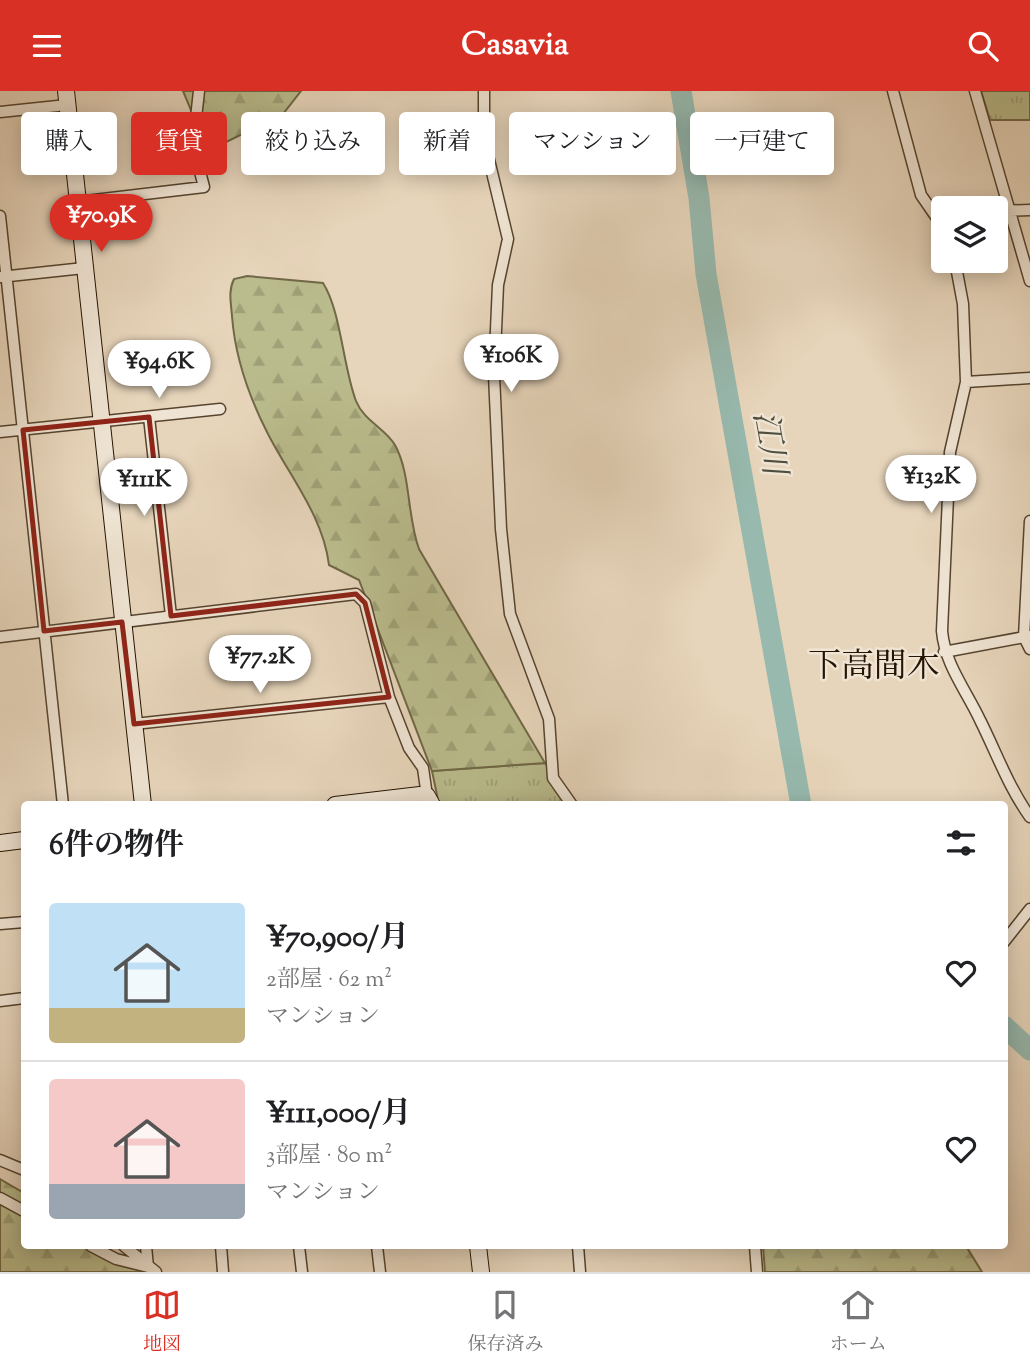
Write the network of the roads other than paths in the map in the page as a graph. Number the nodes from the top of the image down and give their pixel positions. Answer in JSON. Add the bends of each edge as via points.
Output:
{"nodes":[{"id":1,"x":199,"y":91,"type":"edge"},
{"id":2,"x":484,"y":91,"type":"edge"},
{"id":3,"x":893,"y":91,"type":"edge"},
{"id":4,"x":975,"y":91,"type":"edge"},
{"id":5,"x":66,"y":98,"type":"edge"},
{"id":6,"x":0,"y":112,"type":"edge"},
{"id":7,"x":77,"y":202,"type":"junction"},
{"id":8,"x":931,"y":205,"type":"edge"},
{"id":9,"x":1030,"y":210,"type":"edge"},
{"id":10,"x":1009,"y":211,"type":"junction"},
{"id":11,"x":0,"y":216,"type":"edge"},
{"id":12,"x":84,"y":268,"type":"junction"},
{"id":13,"x":957,"y":273,"type":"edge"},
{"id":14,"x":3,"y":276,"type":"edge"},
{"id":15,"x":1030,"y":281,"type":"edge"},
{"id":16,"x":1030,"y":378,"type":"edge"},
{"id":17,"x":966,"y":383,"type":"junction"},
{"id":18,"x":220,"y":409,"type":"dead end"},
{"id":19,"x":149,"y":417,"type":"junction"},
{"id":20,"x":100,"y":421,"type":"junction"},
{"id":21,"x":23,"y":430,"type":"junction"},
{"id":22,"x":0,"y":432,"type":"edge"},
{"id":23,"x":1030,"y":521,"type":"edge"},
{"id":24,"x":1029,"y":557,"type":"edge"},
{"id":25,"x":171,"y":616,"type":"junction"},
{"id":26,"x":122,"y":622,"type":"junction"},
{"id":27,"x":44,"y":631,"type":"junction"},
{"id":28,"x":0,"y":637,"type":"edge"},
{"id":29,"x":1027,"y":637,"type":"edge"},
{"id":30,"x":1030,"y":649,"type":"edge"},
{"id":31,"x":944,"y":652,"type":"junction"},
{"id":32,"x":389,"y":697,"type":"junction"},
{"id":33,"x":134,"y":724,"type":"junction"},
{"id":34,"x":63,"y":801,"type":"edge"},
{"id":35,"x":143,"y":801,"type":"edge"},
{"id":36,"x":430,"y":801,"type":"edge"},
{"id":37,"x":569,"y":801,"type":"edge"},
{"id":38,"x":1030,"y":817,"type":"edge"},
{"id":39,"x":21,"y":841,"type":"edge"},
{"id":40,"x":0,"y":843,"type":"edge"},
{"id":41,"x":1030,"y":909,"type":"edge"},
{"id":42,"x":21,"y":922,"type":"edge"},
{"id":43,"x":0,"y":924,"type":"edge"},
{"id":44,"x":1008,"y":937,"type":"edge"},
{"id":45,"x":21,"y":998,"type":"edge"},
{"id":46,"x":0,"y":1001,"type":"edge"},
{"id":47,"x":0,"y":1160,"type":"edge"},
{"id":48,"x":21,"y":1169,"type":"edge"},
{"id":49,"x":0,"y":1198,"type":"edge"},
{"id":50,"x":21,"y":1209,"type":"edge"},
{"id":51,"x":98,"y":1249,"type":"edge"},
{"id":52,"x":128,"y":1249,"type":"edge"},
{"id":53,"x":147,"y":1249,"type":"edge"},
{"id":54,"x":221,"y":1249,"type":"edge"},
{"id":55,"x":299,"y":1249,"type":"edge"},
{"id":56,"x":377,"y":1249,"type":"edge"},
{"id":57,"x":478,"y":1249,"type":"edge"},
{"id":58,"x":578,"y":1249,"type":"edge"},
{"id":59,"x":755,"y":1249,"type":"edge"},
{"id":60,"x":152,"y":1270,"type":"edge"},
{"id":61,"x":223,"y":1272,"type":"edge"},
{"id":62,"x":302,"y":1272,"type":"edge"},
{"id":63,"x":380,"y":1272,"type":"edge"},
{"id":64,"x":481,"y":1272,"type":"edge"},
{"id":65,"x":580,"y":1272,"type":"edge"},
{"id":66,"x":757,"y":1272,"type":"edge"}],
"edges":[{"from":1,"to":7,"type":"street","via":[[192,145],[204,187]]},
{"from":2,"to":37,"type":"street","via":[[484,139],[508,239],[498,285],[494,375],[510,614],[549,719],[553,778]]},
{"from":3,"to":8,"type":"street","via":[[920,195]]},
{"from":4,"to":10,"type":"street"},
{"from":5,"to":6,"type":"street"},
{"from":5,"to":7,"type":"street"},
{"from":7,"to":12,"type":"street"},
{"from":9,"to":10,"type":"street"},
{"from":10,"to":15,"type":"street"},
{"from":11,"to":14,"type":"street"},
{"from":12,"to":14,"type":"street"},
{"from":12,"to":20,"type":"street"},
{"from":13,"to":17,"type":"street"},
{"from":14,"to":21,"type":"street"},
{"from":16,"to":17,"type":"street"},
{"from":17,"to":31,"type":"street","via":[[950,452]]},
{"from":18,"to":19,"type":"street"},
{"from":19,"to":20,"type":"street"},
{"from":19,"to":25,"type":"street"},
{"from":20,"to":21,"type":"street"},
{"from":20,"to":26,"type":"street"},
{"from":21,"to":22,"type":"street"},
{"from":21,"to":27,"type":"street"},
{"from":23,"to":24,"type":"street"},
{"from":24,"to":29,"type":"street"},
{"from":25,"to":26,"type":"street"},
{"from":25,"to":32,"type":"street","via":[[356,594],[365,603]]},
{"from":26,"to":27,"type":"street"},
{"from":26,"to":33,"type":"street"},
{"from":27,"to":28,"type":"street"},
{"from":27,"to":34,"type":"street"},
{"from":29,"to":30,"type":"street"},
{"from":29,"to":31,"type":"street"},
{"from":31,"to":38,"type":"street","via":[[1009,785]]},
{"from":32,"to":33,"type":"street"},
{"from":32,"to":36,"type":"street","via":[[409,748],[423,768]]},
{"from":33,"to":35,"type":"street"},
{"from":39,"to":40,"type":"street"},
{"from":41,"to":44,"type":"street"},
{"from":42,"to":43,"type":"street"},
{"from":45,"to":46,"type":"street"},
{"from":47,"to":48,"type":"street"},
{"from":49,"to":50,"type":"street"},
{"from":51,"to":60,"type":"street"},
{"from":52,"to":60,"type":"street"},
{"from":53,"to":60,"type":"street"},
{"from":54,"to":61,"type":"street"},
{"from":55,"to":62,"type":"street"},
{"from":56,"to":63,"type":"street"},
{"from":57,"to":64,"type":"street"},
{"from":58,"to":65,"type":"street"},
{"from":59,"to":66,"type":"street"}]}
